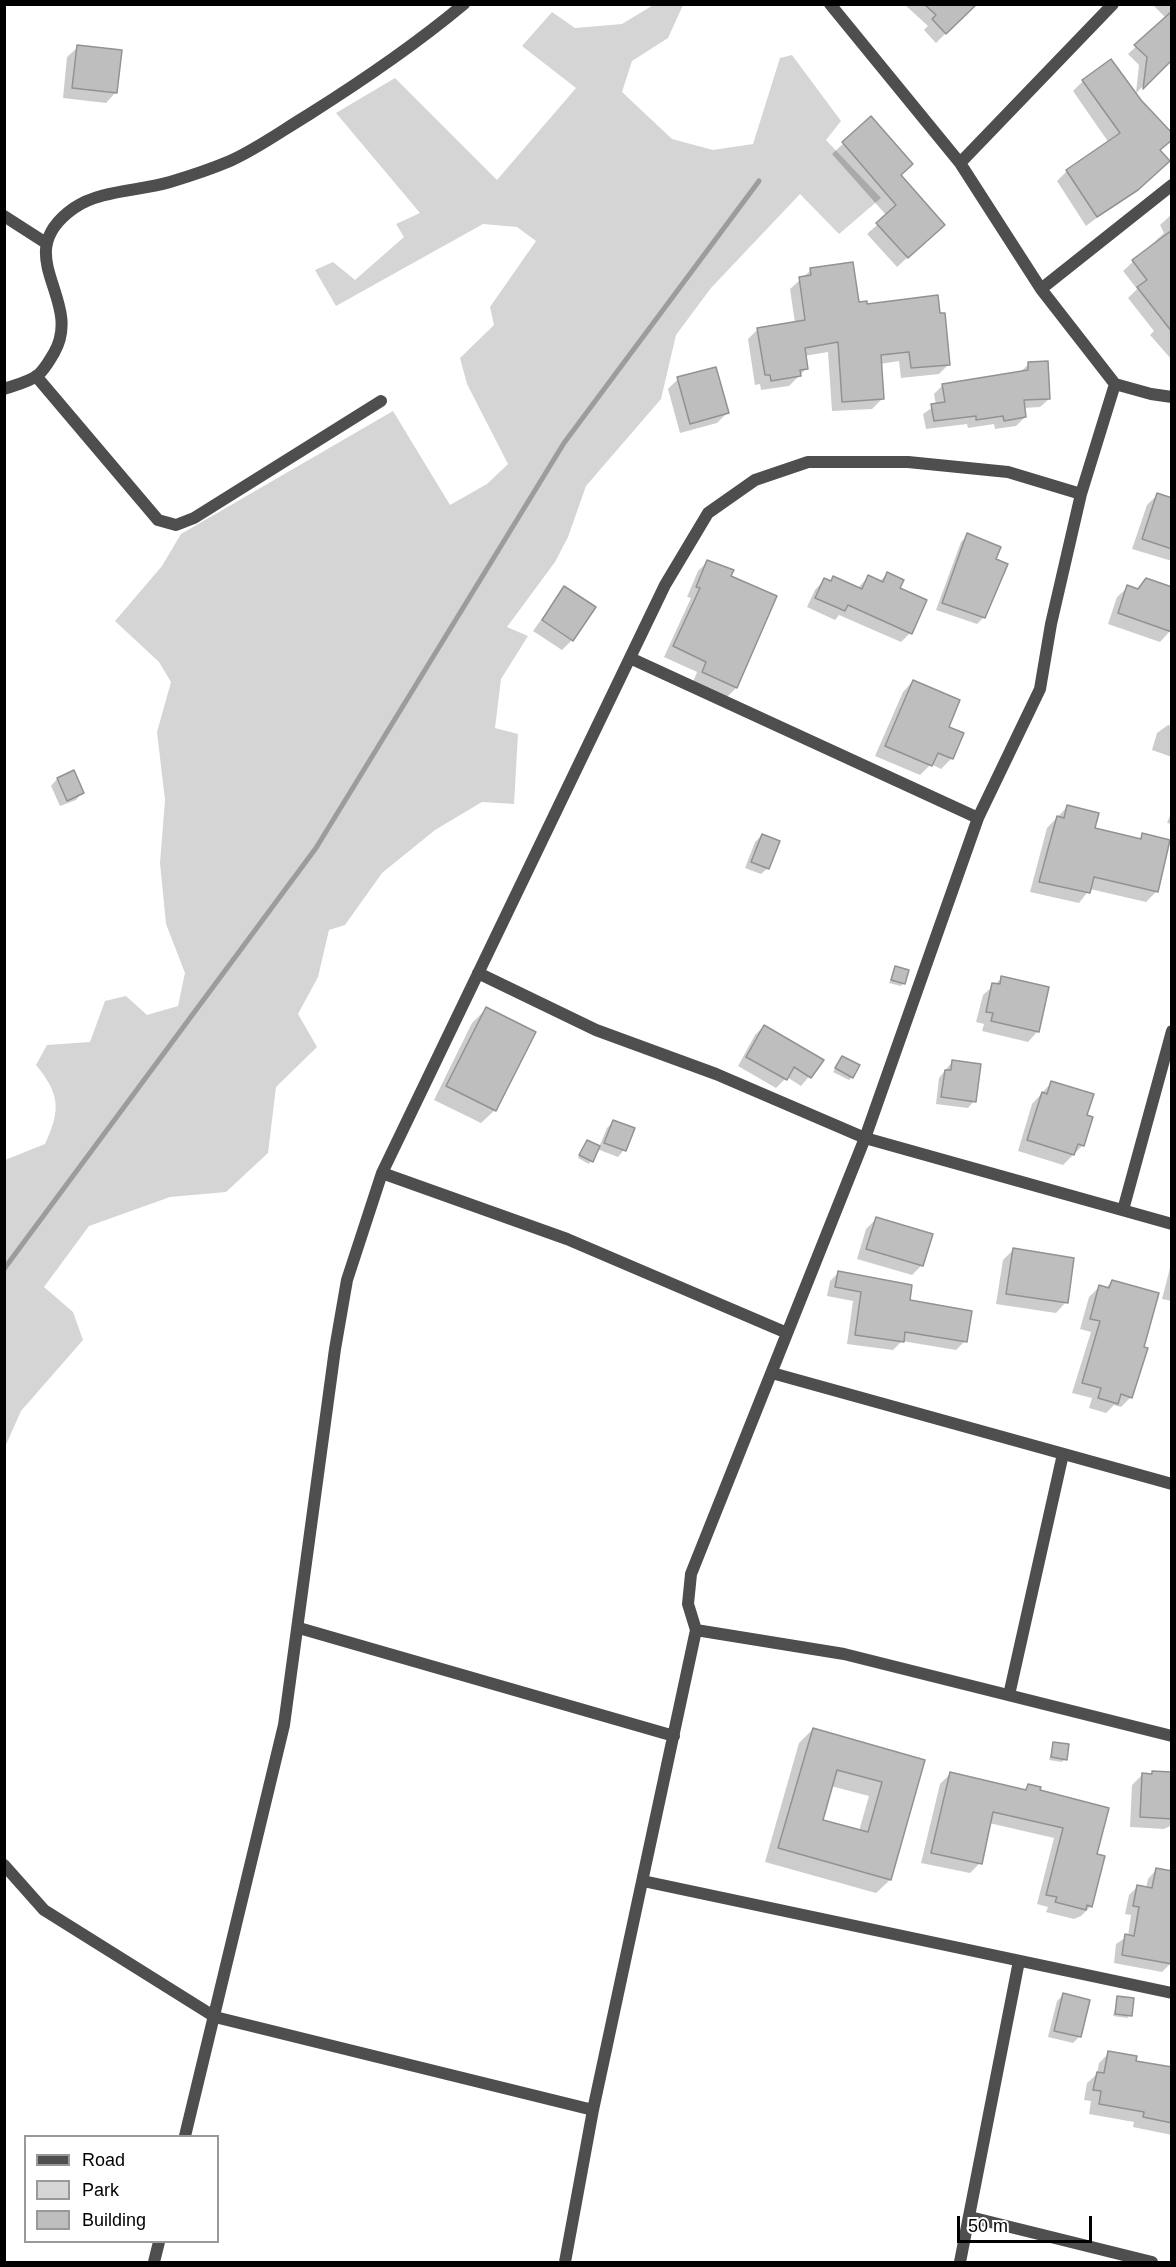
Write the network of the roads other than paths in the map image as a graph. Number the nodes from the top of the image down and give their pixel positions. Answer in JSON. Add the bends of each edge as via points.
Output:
{"nodes":[{"id":1,"x":464,"y":4,"type":"edge"},
{"id":2,"x":830,"y":4,"type":"edge"},
{"id":3,"x":1113,"y":4,"type":"edge"},
{"id":4,"x":960,"y":163,"type":"junction"},
{"id":5,"x":1172,"y":185,"type":"edge"},
{"id":6,"x":4,"y":216,"type":"edge"},
{"id":7,"x":46,"y":243,"type":"junction"},
{"id":8,"x":1041,"y":289,"type":"junction"},
{"id":9,"x":36,"y":376,"type":"junction"},
{"id":10,"x":1115,"y":384,"type":"junction"},
{"id":11,"x":4,"y":389,"type":"edge"},
{"id":12,"x":1172,"y":397,"type":"edge"},
{"id":13,"x":381,"y":401,"type":"dead end"},
{"id":14,"x":1081,"y":494,"type":"junction"},
{"id":15,"x":630,"y":658,"type":"junction"},
{"id":16,"x":978,"y":818,"type":"junction"},
{"id":17,"x":478,"y":973,"type":"junction"},
{"id":18,"x":1172,"y":1031,"type":"edge"},
{"id":19,"x":865,"y":1138,"type":"junction"},
{"id":20,"x":382,"y":1173,"type":"junction"},
{"id":21,"x":1123,"y":1210,"type":"junction"},
{"id":22,"x":1172,"y":1224,"type":"edge"},
{"id":23,"x":787,"y":1333,"type":"junction"},
{"id":24,"x":772,"y":1373,"type":"junction"},
{"id":25,"x":1063,"y":1454,"type":"junction"},
{"id":26,"x":1172,"y":1484,"type":"edge"},
{"id":27,"x":299,"y":1628,"type":"junction"},
{"id":28,"x":696,"y":1630,"type":"junction"},
{"id":29,"x":1010,"y":1695,"type":"junction"},
{"id":30,"x":674,"y":1736,"type":"junction"},
{"id":31,"x":1172,"y":1736,"type":"edge"},
{"id":32,"x":4,"y":1865,"type":"edge"},
{"id":33,"x":643,"y":1881,"type":"junction"},
{"id":34,"x":1019,"y":1961,"type":"junction"},
{"id":35,"x":1172,"y":1993,"type":"edge"},
{"id":36,"x":215,"y":2017,"type":"junction"},
{"id":37,"x":593,"y":2110,"type":"junction"},
{"id":38,"x":185,"y":2135,"type":"edge"},
{"id":39,"x":970,"y":2217,"type":"junction"},
{"id":40,"x":159,"y":2243,"type":"edge"},
{"id":41,"x":154,"y":2262,"type":"edge"},
{"id":42,"x":565,"y":2262,"type":"edge"},
{"id":43,"x":960,"y":2262,"type":"edge"},
{"id":44,"x":1152,"y":2262,"type":"edge"}],
"edges":[{"from":1,"to":7,"type":"street","via":[[352,87],[232,160],[170,182],[89,200],[60,221]]},
{"from":2,"to":4,"type":"street"},
{"from":3,"to":4,"type":"street"},
{"from":4,"to":8,"type":"street"},
{"from":5,"to":8,"type":"street"},
{"from":6,"to":7,"type":"street"},
{"from":7,"to":9,"type":"street","via":[[47,266],[62,328],[56,348]]},
{"from":8,"to":10,"type":"street"},
{"from":9,"to":11,"type":"street"},
{"from":9,"to":13,"type":"street","via":[[158,520],[176,525],[194,518]]},
{"from":10,"to":12,"type":"street"},
{"from":10,"to":14,"type":"street"},
{"from":14,"to":15,"type":"street","via":[[1008,472],[908,462],[808,462],[755,480],[708,513],[665,585]]},
{"from":14,"to":16,"type":"street","via":[[1040,689]]},
{"from":15,"to":16,"type":"street"},
{"from":15,"to":17,"type":"street"},
{"from":16,"to":19,"type":"street"},
{"from":17,"to":19,"type":"street","via":[[596,1030],[716,1074]]},
{"from":17,"to":20,"type":"street"},
{"from":18,"to":21,"type":"street"},
{"from":19,"to":21,"type":"street"},
{"from":19,"to":23,"type":"street"},
{"from":20,"to":23,"type":"street","via":[[567,1239]]},
{"from":20,"to":27,"type":"street","via":[[347,1280]]},
{"from":21,"to":22,"type":"street"},
{"from":23,"to":24,"type":"street"},
{"from":24,"to":25,"type":"street"},
{"from":24,"to":28,"type":"street","via":[[691,1574],[688,1604]]},
{"from":25,"to":26,"type":"street"},
{"from":25,"to":29,"type":"street"},
{"from":27,"to":30,"type":"street"},
{"from":27,"to":36,"type":"street","via":[[284,1725]]},
{"from":28,"to":29,"type":"street","via":[[844,1654]]},
{"from":28,"to":30,"type":"street"},
{"from":29,"to":31,"type":"street"},
{"from":30,"to":33,"type":"street"},
{"from":32,"to":36,"type":"street","via":[[44,1910]]},
{"from":33,"to":34,"type":"street"},
{"from":33,"to":37,"type":"street"},
{"from":34,"to":35,"type":"street"},
{"from":34,"to":39,"type":"street"},
{"from":36,"to":37,"type":"street"},
{"from":36,"to":38,"type":"street"},
{"from":37,"to":42,"type":"street"},
{"from":39,"to":43,"type":"street"},
{"from":39,"to":44,"type":"street"},
{"from":40,"to":41,"type":"street"}]}
